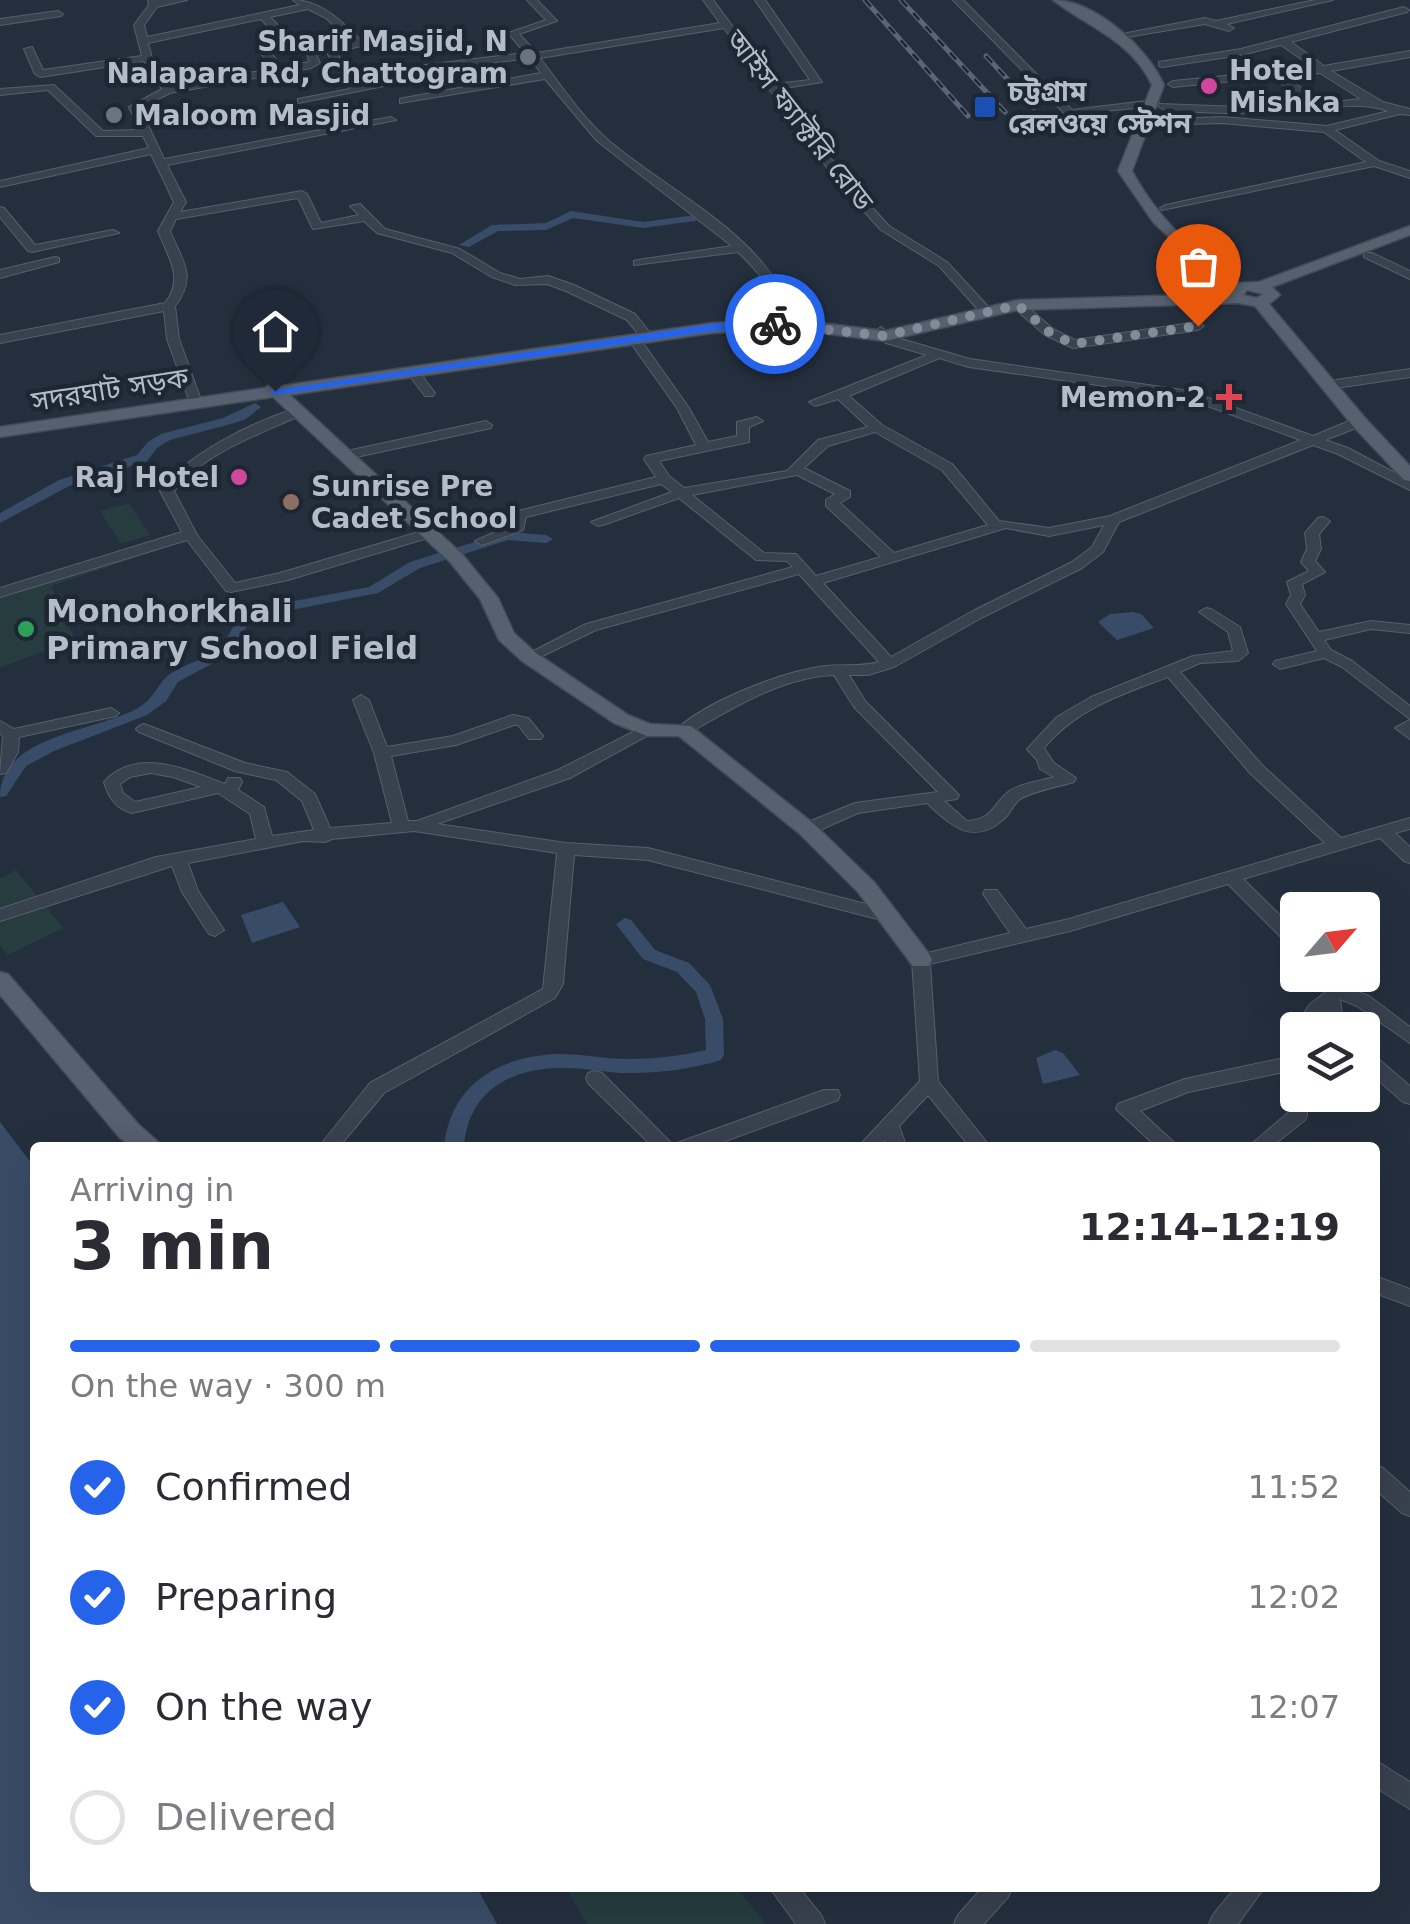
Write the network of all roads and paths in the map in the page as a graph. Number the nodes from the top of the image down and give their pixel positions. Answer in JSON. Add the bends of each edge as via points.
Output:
{"nodes":[{"id":1,"x":182,"y":0,"type":"edge"},
{"id":2,"x":534,"y":0,"type":"edge"},
{"id":3,"x":708,"y":0,"type":"edge"},
{"id":4,"x":760,"y":0,"type":"edge"},
{"id":5,"x":958,"y":0,"type":"edge"},
{"id":6,"x":1059,"y":0,"type":"edge"},
{"id":7,"x":1074,"y":0,"type":"edge"},
{"id":8,"x":1328,"y":0,"type":"edge"},
{"id":9,"x":1375,"y":0,"type":"edge"},
{"id":10,"x":154,"y":2,"type":"edge"},
{"id":11,"x":303,"y":3,"type":"edge"},
{"id":12,"x":1407,"y":11,"type":"edge"},
{"id":13,"x":58,"y":14,"type":"dead end"},
{"id":14,"x":265,"y":17,"type":"junction"},
{"id":15,"x":0,"y":22,"type":"edge"},
{"id":16,"x":1220,"y":23,"type":"junction"},
{"id":17,"x":727,"y":25,"type":"junction"},
{"id":18,"x":1234,"y":30,"type":"dead end"},
{"id":19,"x":1128,"y":34,"type":"junction"},
{"id":20,"x":143,"y":41,"type":"junction"},
{"id":21,"x":1284,"y":42,"type":"junction"},
{"id":22,"x":29,"y":49,"type":"dead end"},
{"id":23,"x":330,"y":50,"type":"junction"},
{"id":24,"x":1241,"y":52,"type":"junction"},
{"id":25,"x":1410,"y":54,"type":"edge"},
{"id":26,"x":535,"y":56,"type":"junction"},
{"id":27,"x":147,"y":58,"type":"junction"},
{"id":28,"x":1162,"y":64,"type":"junction"},
{"id":29,"x":1326,"y":70,"type":"junction"},
{"id":30,"x":281,"y":72,"type":"junction"},
{"id":31,"x":1272,"y":73,"type":"junction"},
{"id":32,"x":548,"y":75,"type":"junction"},
{"id":33,"x":1173,"y":84,"type":"junction"},
{"id":34,"x":772,"y":88,"type":"junction"},
{"id":35,"x":167,"y":90,"type":"junction"},
{"id":36,"x":356,"y":90,"type":"junction"},
{"id":37,"x":0,"y":92,"type":"edge"},
{"id":38,"x":404,"y":101,"type":"dead end"},
{"id":39,"x":1372,"y":101,"type":"junction"},
{"id":40,"x":1158,"y":105,"type":"junction"},
{"id":41,"x":1324,"y":107,"type":"junction"},
{"id":42,"x":1396,"y":112,"type":"junction"},
{"id":43,"x":1410,"y":112,"type":"edge"},
{"id":44,"x":390,"y":120,"type":"dead end"},
{"id":45,"x":1157,"y":122,"type":"junction"},
{"id":46,"x":1327,"y":129,"type":"junction"},
{"id":47,"x":144,"y":132,"type":"junction"},
{"id":48,"x":322,"y":133,"type":"junction"},
{"id":49,"x":260,"y":153,"type":"dead end"},
{"id":50,"x":1136,"y":158,"type":"junction"},
{"id":51,"x":159,"y":163,"type":"junction"},
{"id":52,"x":1374,"y":163,"type":"junction"},
{"id":53,"x":1410,"y":175,"type":"edge"},
{"id":54,"x":0,"y":184,"type":"edge"},
{"id":55,"x":356,"y":206,"type":"dead end"},
{"id":56,"x":1166,"y":208,"type":"junction"},
{"id":57,"x":0,"y":210,"type":"edge"},
{"id":58,"x":175,"y":216,"type":"junction"},
{"id":59,"x":366,"y":217,"type":"junction"},
{"id":60,"x":1410,"y":230,"type":"edge"},
{"id":61,"x":112,"y":233,"type":"dead end"},
{"id":62,"x":1410,"y":238,"type":"edge"},
{"id":63,"x":740,"y":248,"type":"junction"},
{"id":64,"x":1368,"y":255,"type":"junction"},
{"id":65,"x":55,"y":260,"type":"dead end"},
{"id":66,"x":638,"y":263,"type":"dead end"},
{"id":67,"x":0,"y":274,"type":"edge"},
{"id":68,"x":1410,"y":275,"type":"edge"},
{"id":69,"x":1252,"y":294,"type":"junction"},
{"id":70,"x":1018,"y":305,"type":"junction"},
{"id":71,"x":168,"y":306,"type":"junction"},
{"id":72,"x":986,"y":311,"type":"junction"},
{"id":73,"x":789,"y":320,"type":"junction"},
{"id":74,"x":1198,"y":326,"type":"dead end"},
{"id":75,"x":883,"y":334,"type":"junction"},
{"id":76,"x":639,"y":336,"type":"junction"},
{"id":77,"x":0,"y":339,"type":"edge"},
{"id":78,"x":936,"y":355,"type":"junction"},
{"id":79,"x":412,"y":371,"type":"junction"},
{"id":80,"x":1410,"y":373,"type":"edge"},
{"id":81,"x":1336,"y":384,"type":"junction"},
{"id":82,"x":274,"y":389,"type":"junction"},
{"id":83,"x":430,"y":392,"type":"dead end"},
{"id":84,"x":840,"y":394,"type":"junction"},
{"id":85,"x":195,"y":398,"type":"junction"},
{"id":86,"x":816,"y":402,"type":"dead end"},
{"id":87,"x":296,"y":412,"type":"junction"},
{"id":88,"x":758,"y":420,"type":"dead end"},
{"id":89,"x":1359,"y":422,"type":"junction"},
{"id":90,"x":486,"y":425,"type":"dead end"},
{"id":91,"x":877,"y":428,"type":"junction"},
{"id":92,"x":0,"y":429,"type":"edge"},
{"id":93,"x":1314,"y":441,"type":"junction"},
{"id":94,"x":704,"y":448,"type":"junction"},
{"id":95,"x":347,"y":455,"type":"junction"},
{"id":96,"x":1410,"y":464,"type":"edge"},
{"id":97,"x":797,"y":470,"type":"junction"},
{"id":98,"x":1410,"y":476,"type":"edge"},
{"id":99,"x":664,"y":479,"type":"junction"},
{"id":100,"x":1410,"y":486,"type":"edge"},
{"id":101,"x":681,"y":493,"type":"junction"},
{"id":102,"x":1114,"y":519,"type":"junction"},
{"id":103,"x":1322,"y":521,"type":"dead end"},
{"id":104,"x":598,"y":522,"type":"dead end"},
{"id":105,"x":996,"y":526,"type":"junction"},
{"id":106,"x":429,"y":533,"type":"junction"},
{"id":107,"x":190,"y":534,"type":"junction"},
{"id":108,"x":482,"y":541,"type":"dead end"},
{"id":109,"x":890,"y":558,"type":"junction"},
{"id":110,"x":802,"y":568,"type":"junction"},
{"id":111,"x":814,"y":581,"type":"junction"},
{"id":112,"x":0,"y":593,"type":"edge"},
{"id":113,"x":1206,"y":612,"type":"dead end"},
{"id":114,"x":1410,"y":629,"type":"edge"},
{"id":115,"x":1316,"y":636,"type":"junction"},
{"id":116,"x":1326,"y":653,"type":"junction"},
{"id":117,"x":529,"y":658,"type":"junction"},
{"id":118,"x":889,"y":664,"type":"junction"},
{"id":119,"x":1280,"y":664,"type":"dead end"},
{"id":120,"x":839,"y":671,"type":"junction"},
{"id":121,"x":1171,"y":671,"type":"junction"},
{"id":122,"x":361,"y":700,"type":"dead end"},
{"id":123,"x":112,"y":713,"type":"dead end"},
{"id":124,"x":1410,"y":714,"type":"edge"},
{"id":125,"x":1410,"y":725,"type":"edge"},
{"id":126,"x":144,"y":729,"type":"dead end"},
{"id":127,"x":6,"y":730,"type":"edge"},
{"id":128,"x":647,"y":730,"type":"junction"},
{"id":129,"x":684,"y":730,"type":"junction"},
{"id":130,"x":1410,"y":734,"type":"edge"},
{"id":131,"x":534,"y":736,"type":"dead end"},
{"id":132,"x":382,"y":754,"type":"junction"},
{"id":133,"x":241,"y":767,"type":"junction"},
{"id":134,"x":0,"y":769,"type":"edge"},
{"id":135,"x":224,"y":790,"type":"junction"},
{"id":136,"x":932,"y":799,"type":"junction"},
{"id":137,"x":1410,"y":822,"type":"edge"},
{"id":138,"x":408,"y":826,"type":"junction"},
{"id":139,"x":807,"y":829,"type":"junction"},
{"id":140,"x":1384,"y":832,"type":"junction"},
{"id":141,"x":325,"y":836,"type":"junction"},
{"id":142,"x":265,"y":843,"type":"junction"},
{"id":143,"x":1338,"y":846,"type":"junction"},
{"id":144,"x":566,"y":849,"type":"junction"},
{"id":145,"x":178,"y":858,"type":"junction"},
{"id":146,"x":1410,"y":858,"type":"edge"},
{"id":147,"x":1233,"y":879,"type":"junction"},
{"id":148,"x":992,"y":894,"type":"dead end"},
{"id":149,"x":0,"y":915,"type":"edge"},
{"id":150,"x":889,"y":916,"type":"junction"},
{"id":151,"x":1280,"y":926,"type":"edge"},
{"id":152,"x":214,"y":930,"type":"dead end"},
{"id":153,"x":1022,"y":936,"type":"junction"},
{"id":154,"x":921,"y":960,"type":"junction"},
{"id":155,"x":0,"y":980,"type":"edge"},
{"id":156,"x":1330,"y":992,"type":"edge"},
{"id":157,"x":1340,"y":992,"type":"edge"},
{"id":158,"x":1314,"y":1012,"type":"edge"},
{"id":159,"x":1410,"y":1036,"type":"edge"},
{"id":160,"x":1280,"y":1063,"type":"edge"},
{"id":161,"x":1380,"y":1071,"type":"edge"},
{"id":162,"x":595,"y":1078,"type":"dead end"},
{"id":163,"x":928,"y":1082,"type":"junction"},
{"id":164,"x":831,"y":1095,"type":"dead end"},
{"id":165,"x":1410,"y":1097,"type":"edge"},
{"id":166,"x":1298,"y":1112,"type":"edge"},
{"id":167,"x":889,"y":1125,"type":"junction"},
{"id":168,"x":145,"y":1142,"type":"edge"},
{"id":169,"x":333,"y":1142,"type":"edge"},
{"id":170,"x":660,"y":1142,"type":"edge"},
{"id":171,"x":701,"y":1142,"type":"edge"},
{"id":172,"x":872,"y":1142,"type":"edge"},
{"id":173,"x":896,"y":1142,"type":"edge"},
{"id":174,"x":977,"y":1142,"type":"edge"},
{"id":175,"x":1164,"y":1142,"type":"edge"},
{"id":176,"x":1264,"y":1142,"type":"edge"},
{"id":177,"x":1380,"y":1286,"type":"edge"},
{"id":178,"x":1410,"y":1298,"type":"edge"},
{"id":179,"x":1380,"y":1479,"type":"edge"},
{"id":180,"x":1410,"y":1506,"type":"edge"},
{"id":181,"x":1380,"y":1776,"type":"edge"},
{"id":182,"x":1410,"y":1797,"type":"edge"},
{"id":183,"x":786,"y":1892,"type":"edge"},
{"id":184,"x":995,"y":1892,"type":"edge"},
{"id":185,"x":1248,"y":1892,"type":"edge"},
{"id":186,"x":812,"y":1924,"type":"edge"},
{"id":187,"x":967,"y":1924,"type":"edge"},
{"id":188,"x":1222,"y":1924,"type":"edge"}],
"edges":[{"from":1,"to":10,"type":"street"},
{"from":2,"to":26,"type":"street","via":[[552,21],[513,33]]},
{"from":3,"to":17,"type":"street","name":"আইস ফ্যাক্টরি রোড"},
{"from":4,"to":34,"type":"street","via":[[817,82]]},
{"from":5,"to":40,"type":"street","via":[[1070,113]]},
{"from":6,"to":40,"type":"main road","via":[[1147,61]]},
{"from":7,"to":19,"type":"main road"},
{"from":8,"to":16,"type":"street"},
{"from":9,"to":12,"type":"street"},
{"from":10,"to":20,"type":"street","via":[[140,21]]},
{"from":11,"to":14,"type":"street"},
{"from":11,"to":23,"type":"street","via":[[361,42]]},
{"from":12,"to":21,"type":"street"},
{"from":13,"to":15,"type":"street"},
{"from":14,"to":20,"type":"street"},
{"from":14,"to":30,"type":"street","via":[[288,42],[262,48]]},
{"from":16,"to":18,"type":"street"},
{"from":16,"to":19,"type":"street"},
{"from":17,"to":26,"type":"street"},
{"from":17,"to":34,"type":"street","name":"আইস ফ্যাক্টরি রোড"},
{"from":19,"to":28,"type":"main road"},
{"from":20,"to":27,"type":"street"},
{"from":21,"to":24,"type":"street"},
{"from":21,"to":29,"type":"street"},
{"from":22,"to":27,"type":"street","via":[[40,74]]},
{"from":23,"to":30,"type":"street","via":[[310,53],[315,63]]},
{"from":23,"to":36,"type":"street"},
{"from":24,"to":28,"type":"street"},
{"from":24,"to":31,"type":"street"},
{"from":25,"to":29,"type":"street"},
{"from":26,"to":32,"type":"street"},
{"from":26,"to":36,"type":"street","via":[[418,73]]},
{"from":27,"to":35,"type":"street"},
{"from":28,"to":33,"type":"main road"},
{"from":29,"to":31,"type":"street"},
{"from":29,"to":39,"type":"street"},
{"from":30,"to":35,"type":"street"},
{"from":31,"to":33,"type":"street"},
{"from":31,"to":41,"type":"street"},
{"from":32,"to":38,"type":"street"},
{"from":32,"to":63,"type":"street","via":[[597,136]]},
{"from":33,"to":40,"type":"main road"},
{"from":34,"to":72,"type":"street","name":"আইস ফ্যাক্টরি রোড","via":[[886,228],[943,264]]},
{"from":35,"to":47,"type":"street","via":[[136,103]]},
{"from":36,"to":48,"type":"street","via":[[308,100],[322,116]]},
{"from":37,"to":47,"type":"street","via":[[50,87],[100,134]]},
{"from":39,"to":41,"type":"street"},
{"from":39,"to":42,"type":"street"},
{"from":40,"to":41,"type":"street"},
{"from":40,"to":45,"type":"main road"},
{"from":40,"to":50,"type":"main road"},
{"from":42,"to":43,"type":"street"},
{"from":42,"to":46,"type":"street"},
{"from":44,"to":48,"type":"street"},
{"from":45,"to":46,"type":"street","via":[[1229,118]]},
{"from":45,"to":50,"type":"main road"},
{"from":46,"to":52,"type":"street"},
{"from":47,"to":51,"type":"street"},
{"from":48,"to":51,"type":"street"},
{"from":49,"to":51,"type":"street"},
{"from":50,"to":56,"type":"main road"},
{"from":50,"to":69,"type":"main road","via":[[1125,171],[1129,180],[1189,249]]},
{"from":51,"to":54,"type":"street"},
{"from":51,"to":58,"type":"street","via":[[180,202]]},
{"from":52,"to":53,"type":"street"},
{"from":52,"to":56,"type":"street"},
{"from":55,"to":59,"type":"street"},
{"from":56,"to":69,"type":"main road"},
{"from":57,"to":61,"type":"street","via":[[32,249]]},
{"from":58,"to":59,"type":"street","via":[[302,194],[317,227]]},
{"from":58,"to":71,"type":"street","via":[[164,231],[184,278]]},
{"from":59,"to":76,"type":"street","via":[[381,231],[456,252],[496,275],[519,283],[548,280],[594,298],[631,317]]},
{"from":60,"to":69,"type":"main road"},
{"from":62,"to":64,"type":"main road"},
{"from":63,"to":66,"type":"street"},
{"from":63,"to":73,"type":"street","via":[[788,301]]},
{"from":64,"to":68,"type":"street"},
{"from":64,"to":69,"type":"main road"},
{"from":65,"to":67,"type":"street"},
{"from":69,"to":70,"type":"main road","name":"সদরঘাট সড়ক"},
{"from":69,"to":72,"type":"main road","name":"সদরঘাট সড়ক","via":[[1052,297]]},
{"from":69,"to":81,"type":"main road"},
{"from":69,"to":89,"type":"main road"},
{"from":70,"to":72,"type":"main road","name":"সদরঘাট সড়ক"},
{"from":70,"to":74,"type":"street","via":[[1073,344]]},
{"from":71,"to":77,"type":"street"},
{"from":71,"to":85,"type":"street"},
{"from":72,"to":75,"type":"main road","name":"সদরঘাট সড়ক"},
{"from":73,"to":75,"type":"main road","name":"সদরঘাট সড়ক"},
{"from":73,"to":76,"type":"main road","name":"সদরঘাট সড়ক"},
{"from":75,"to":76,"type":"main road","name":"সদরঘাট সড়ক","via":[[780,323]]},
{"from":75,"to":78,"type":"street"},
{"from":76,"to":79,"type":"main road","name":"সদরঘাট সড়ক"},
{"from":76,"to":82,"type":"main road","name":"সদরঘাট সড়ক"},
{"from":76,"to":94,"type":"street"},
{"from":78,"to":84,"type":"street"},
{"from":78,"to":93,"type":"street","via":[[1186,394]]},
{"from":79,"to":82,"type":"main road","name":"সদরঘাট সড়ক"},
{"from":79,"to":83,"type":"street"},
{"from":80,"to":81,"type":"street"},
{"from":81,"to":96,"type":"main road"},
{"from":82,"to":85,"type":"main road","name":"সদরঘাট সড়ক"},
{"from":82,"to":87,"type":"main road"},
{"from":84,"to":86,"type":"street"},
{"from":84,"to":91,"type":"street"},
{"from":85,"to":92,"type":"main road","name":"সদরঘাট সড়ক"},
{"from":87,"to":95,"type":"main road"},
{"from":87,"to":107,"type":"street","via":[[172,480],[167,490]]},
{"from":88,"to":94,"type":"street","via":[[742,425],[744,439]]},
{"from":89,"to":93,"type":"street"},
{"from":89,"to":98,"type":"main road"},
{"from":90,"to":95,"type":"street"},
{"from":91,"to":97,"type":"street","via":[[823,443]]},
{"from":91,"to":105,"type":"street","via":[[947,468]]},
{"from":93,"to":100,"type":"street"},
{"from":93,"to":102,"type":"street"},
{"from":94,"to":99,"type":"street","via":[[651,459]]},
{"from":95,"to":106,"type":"main road"},
{"from":97,"to":101,"type":"street"},
{"from":97,"to":109,"type":"street","via":[[845,494],[831,503]]},
{"from":99,"to":101,"type":"street"},
{"from":99,"to":108,"type":"street","via":[[520,515],[518,526]]},
{"from":101,"to":104,"type":"street"},
{"from":101,"to":110,"type":"street","via":[[761,557],[791,557]]},
{"from":102,"to":105,"type":"street","via":[[1049,532]]},
{"from":102,"to":118,"type":"street","via":[[1098,549],[1077,564]]},
{"from":103,"to":115,"type":"street","via":[[1312,534],[1308,562],[1318,572],[1294,582],[1293,604]]},
{"from":105,"to":109,"type":"street"},
{"from":106,"to":107,"type":"street","via":[[237,589]]},
{"from":106,"to":117,"type":"main road","via":[[489,598],[506,636]]},
{"from":107,"to":112,"type":"street"},
{"from":109,"to":111,"type":"street"},
{"from":110,"to":111,"type":"street"},
{"from":110,"to":117,"type":"street","via":[[591,627]]},
{"from":111,"to":118,"type":"street"},
{"from":113,"to":121,"type":"street","via":[[1235,630],[1241,654],[1198,659]]},
{"from":114,"to":115,"type":"street","via":[[1371,625]]},
{"from":115,"to":116,"type":"street"},
{"from":116,"to":119,"type":"street"},
{"from":116,"to":124,"type":"street"},
{"from":117,"to":128,"type":"main road"},
{"from":118,"to":120,"type":"street"},
{"from":120,"to":129,"type":"street","via":[[776,683]]},
{"from":120,"to":136,"type":"street","via":[[858,704],[951,796]]},
{"from":121,"to":136,"type":"street","via":[[1062,718],[1035,749],[1068,778],[1013,796],[987,824],[962,826]]},
{"from":121,"to":143,"type":"street","via":[[1256,768]]},
{"from":122,"to":132,"type":"street"},
{"from":123,"to":127,"type":"street"},
{"from":125,"to":130,"type":"street","via":[[1404,728]]},
{"from":126,"to":133,"type":"street"},
{"from":127,"to":134,"type":"street","via":[[10,752]]},
{"from":128,"to":129,"type":"main road"},
{"from":128,"to":138,"type":"street","via":[[564,774]]},
{"from":129,"to":139,"type":"main road"},
{"from":131,"to":132,"type":"street","via":[[523,721],[513,720],[456,740]]},
{"from":132,"to":138,"type":"street"},
{"from":133,"to":135,"type":"street"},
{"from":133,"to":141,"type":"street","via":[[281,776],[310,798]]},
{"from":135,"to":135,"type":"street","via":[[158,766],[134,769],[112,782],[132,808]]},
{"from":135,"to":142,"type":"street","via":[[258,812]]},
{"from":136,"to":139,"type":"street","via":[[855,808]]},
{"from":137,"to":140,"type":"street"},
{"from":138,"to":141,"type":"street"},
{"from":138,"to":144,"type":"street"},
{"from":139,"to":150,"type":"main road"},
{"from":140,"to":143,"type":"street"},
{"from":140,"to":146,"type":"street"},
{"from":141,"to":142,"type":"street"},
{"from":142,"to":145,"type":"street"},
{"from":143,"to":147,"type":"street"},
{"from":144,"to":150,"type":"street","via":[[648,854]]},
{"from":144,"to":169,"type":"street","via":[[549,993],[376,1088]]},
{"from":145,"to":149,"type":"street"},
{"from":145,"to":152,"type":"street"},
{"from":147,"to":151,"type":"street"},
{"from":147,"to":153,"type":"street"},
{"from":148,"to":153,"type":"street"},
{"from":150,"to":154,"type":"main road"},
{"from":153,"to":154,"type":"street"},
{"from":154,"to":163,"type":"street"},
{"from":155,"to":168,"type":"main road"},
{"from":156,"to":158,"type":"street"},
{"from":157,"to":159,"type":"street"},
{"from":160,"to":175,"type":"street","via":[[1185,1086],[1125,1109]]},
{"from":161,"to":165,"type":"street"},
{"from":162,"to":170,"type":"street"},
{"from":163,"to":167,"type":"street"},
{"from":163,"to":174,"type":"street"},
{"from":164,"to":171,"type":"street"},
{"from":166,"to":176,"type":"street"},
{"from":167,"to":172,"type":"street"},
{"from":167,"to":173,"type":"street"},
{"from":177,"to":178,"type":"street"},
{"from":179,"to":180,"type":"street"},
{"from":181,"to":182,"type":"street"},
{"from":183,"to":186,"type":"street"},
{"from":184,"to":187,"type":"street"},
{"from":185,"to":188,"type":"street"}]}
